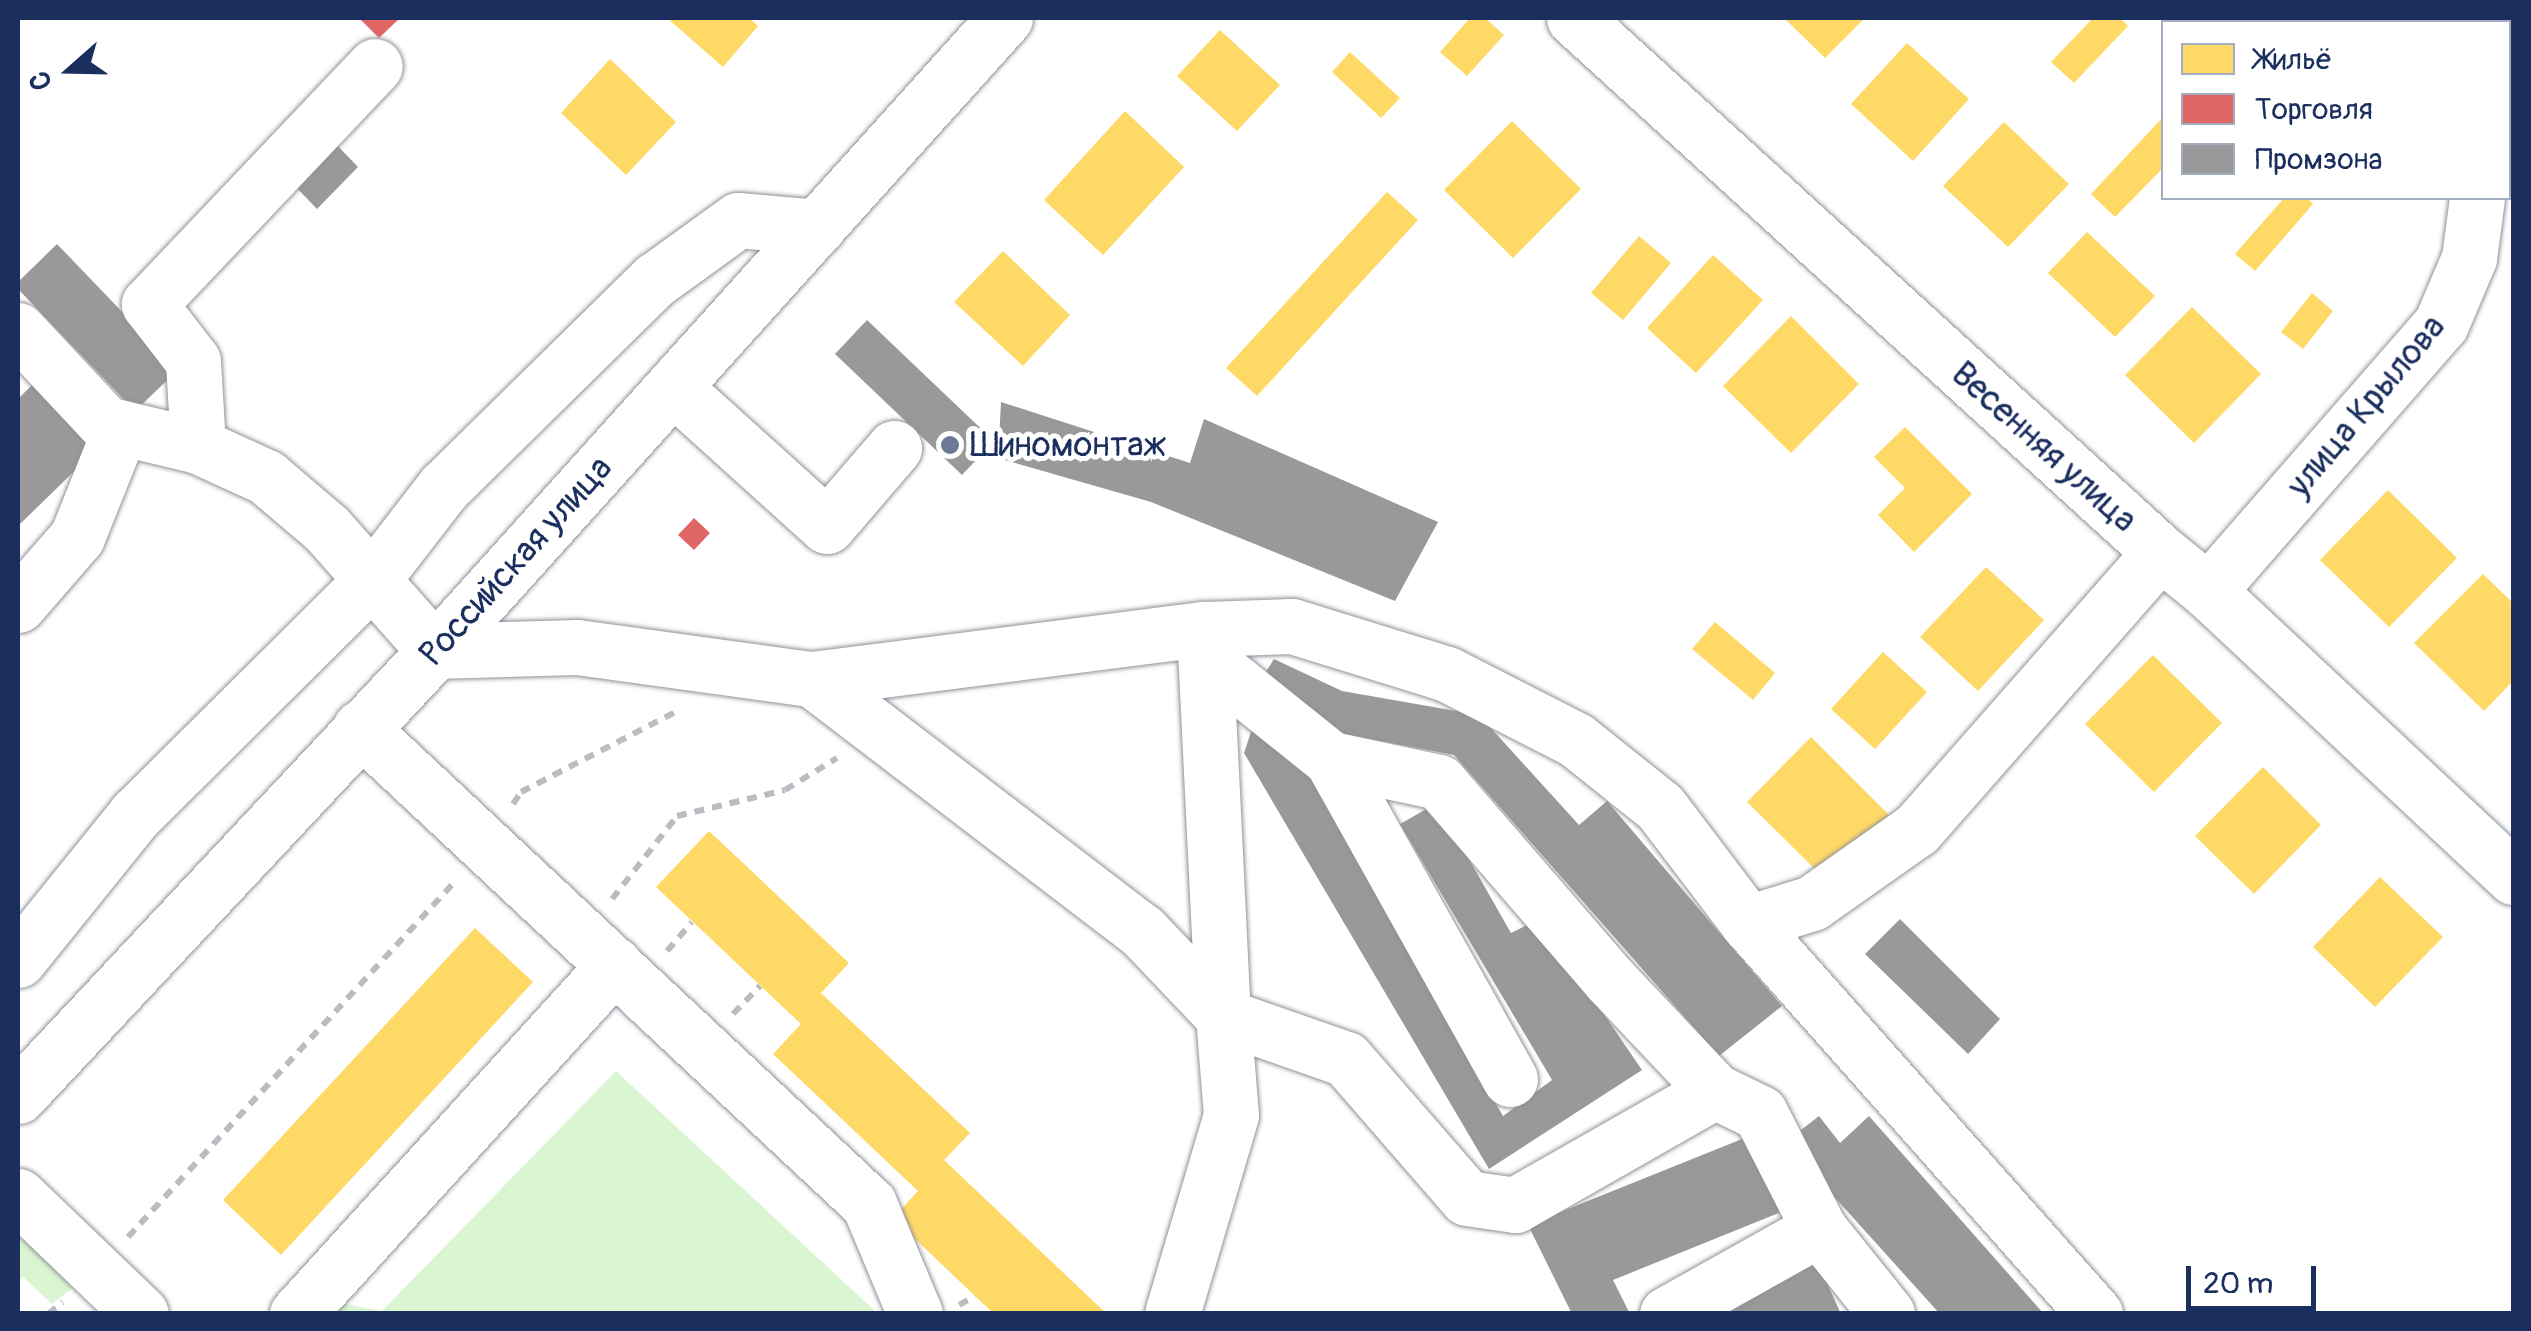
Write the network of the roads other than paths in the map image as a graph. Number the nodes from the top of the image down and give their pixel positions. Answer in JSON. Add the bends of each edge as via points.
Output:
{"nodes":[{"id":1,"x":1005,"y":18,"type":"edge"},
{"id":2,"x":1574,"y":18,"type":"edge"},
{"id":3,"x":375,"y":66,"type":"dead end"},
{"id":4,"x":2477,"y":200,"type":"edge"},
{"id":5,"x":818,"y":226,"type":"junction"},
{"id":6,"x":24,"y":351,"type":"edge"},
{"id":7,"x":673,"y":387,"type":"junction"},
{"id":8,"x":121,"y":427,"type":"junction"},
{"id":9,"x":198,"y":446,"type":"junction"},
{"id":10,"x":894,"y":448,"type":"dead end"},
{"id":11,"x":2160,"y":552,"type":"junction"},
{"id":12,"x":372,"y":580,"type":"junction"},
{"id":13,"x":2208,"y":590,"type":"junction"},
{"id":14,"x":18,"y":605,"type":"edge"},
{"id":15,"x":1205,"y":644,"type":"junction"},
{"id":16,"x":435,"y":651,"type":"junction"},
{"id":17,"x":812,"y":680,"type":"junction"},
{"id":18,"x":360,"y":728,"type":"junction"},
{"id":19,"x":1331,"y":759,"type":"junction"},
{"id":20,"x":2514,"y":877,"type":"edge"},
{"id":21,"x":1748,"y":923,"type":"junction"},
{"id":22,"x":599,"y":950,"type":"junction"},
{"id":23,"x":18,"y":960,"type":"edge"},
{"id":24,"x":1223,"y":1016,"type":"junction"},
{"id":25,"x":1510,"y":1079,"type":"dead end"},
{"id":26,"x":1715,"y":1091,"type":"junction"},
{"id":27,"x":18,"y":1096,"type":"edge"},
{"id":28,"x":18,"y":1196,"type":"edge"},
{"id":29,"x":1818,"y":1229,"type":"junction"},
{"id":30,"x":141,"y":1314,"type":"edge"},
{"id":31,"x":296,"y":1314,"type":"edge"},
{"id":32,"x":915,"y":1314,"type":"edge"},
{"id":33,"x":1172,"y":1314,"type":"edge"},
{"id":34,"x":1668,"y":1314,"type":"edge"},
{"id":35,"x":1887,"y":1314,"type":"edge"},
{"id":36,"x":2095,"y":1314,"type":"edge"}],
"edges":[{"from":1,"to":5,"type":"street","name":"Российская улица"},
{"from":2,"to":11,"type":"street","name":"Весенняя улица"},
{"from":3,"to":9,"type":"street","via":[[149,304],[193,361]]},
{"from":4,"to":13,"type":"street","name":"улица Крылова","via":[[2469,258],[2442,324]]},
{"from":5,"to":7,"type":"street","name":"Российская улица"},
{"from":5,"to":12,"type":"street","via":[[738,220],[654,280],[444,487]]},
{"from":6,"to":8,"type":"street","via":[[106,424]]},
{"from":7,"to":10,"type":"street","via":[[827,526]]},
{"from":7,"to":16,"type":"street","name":"Российская улица"},
{"from":8,"to":9,"type":"street"},
{"from":8,"to":14,"type":"street","via":[[77,537]]},
{"from":9,"to":12,"type":"street","via":[[266,476]]},
{"from":11,"to":13,"type":"street","name":"Весенняя улица"},
{"from":11,"to":21,"type":"street","via":[[1917,829],[1812,903]]},
{"from":12,"to":16,"type":"street"},
{"from":12,"to":23,"type":"street","via":[[136,814]]},
{"from":13,"to":20,"type":"street","name":"Весенняя улица"},
{"from":15,"to":17,"type":"street"},
{"from":15,"to":19,"type":"street"},
{"from":15,"to":21,"type":"street","via":[[1292,626],[1447,674],[1576,740],[1660,807]]},
{"from":15,"to":24,"type":"street"},
{"from":16,"to":17,"type":"street","via":[[577,647]]},
{"from":16,"to":18,"type":"street","name":"Российская улица"},
{"from":17,"to":24,"type":"street","via":[[1142,931]]},
{"from":18,"to":22,"type":"street"},
{"from":18,"to":27,"type":"street","name":"Российская улица"},
{"from":19,"to":25,"type":"street"},
{"from":19,"to":26,"type":"street","via":[[1439,782]]},
{"from":21,"to":36,"type":"street"},
{"from":22,"to":31,"type":"street"},
{"from":22,"to":32,"type":"street","via":[[869,1204]]},
{"from":24,"to":26,"type":"street","via":[[1346,1059],[1467,1198],[1514,1204]]},
{"from":24,"to":33,"type":"street","via":[[1232,1115]]},
{"from":26,"to":29,"type":"street","via":[[1760,1113]]},
{"from":28,"to":30,"type":"street"},
{"from":29,"to":34,"type":"street"},
{"from":29,"to":35,"type":"street"}]}
